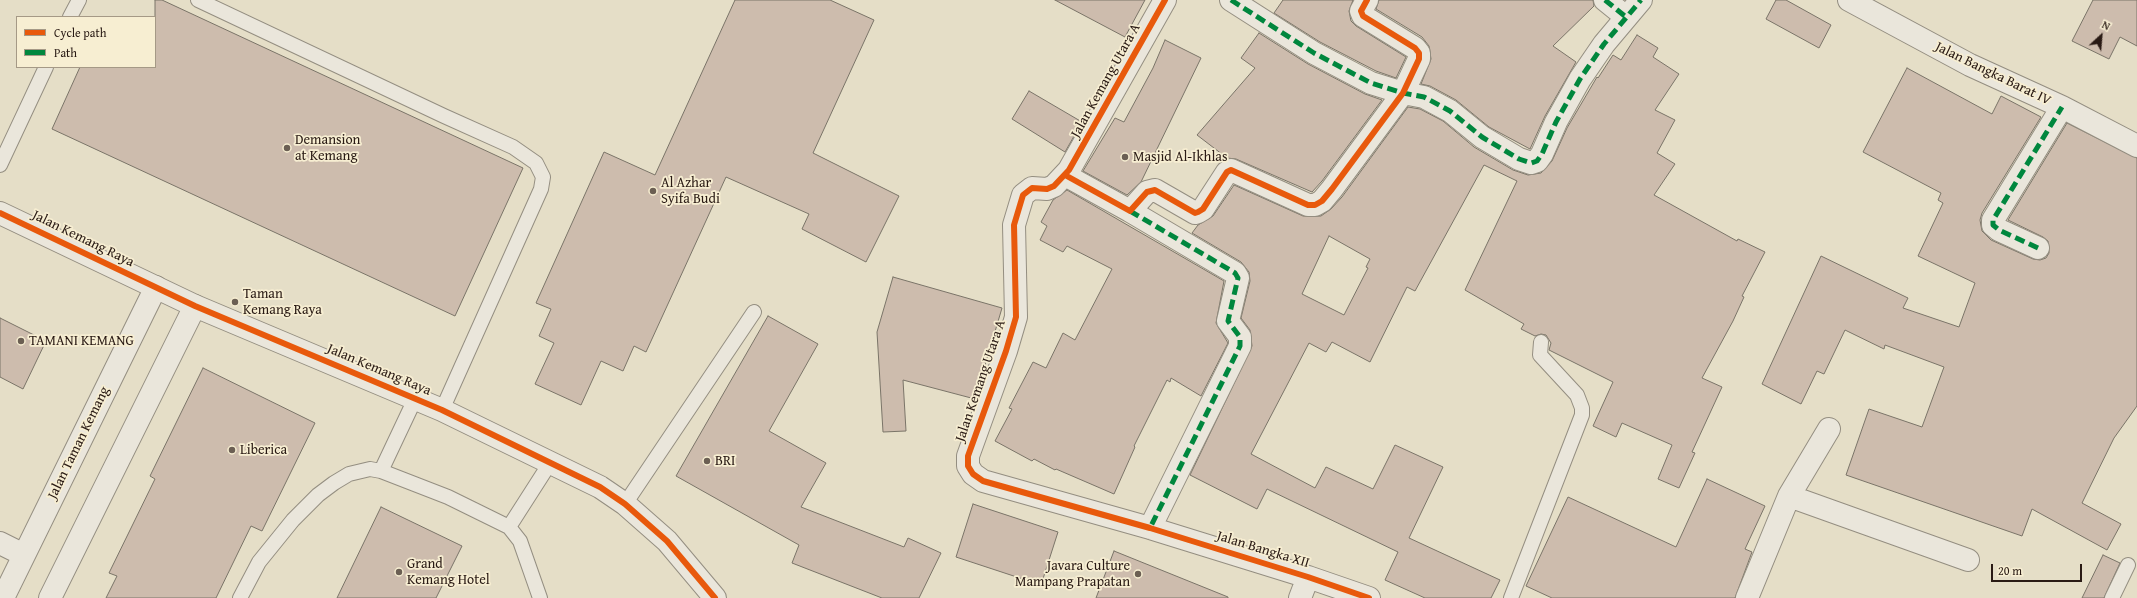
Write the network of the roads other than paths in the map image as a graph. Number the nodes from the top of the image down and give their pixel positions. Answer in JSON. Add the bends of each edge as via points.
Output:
{"nodes":[{"id":1,"x":78,"y":0,"type":"edge"},
{"id":2,"x":198,"y":0,"type":"edge"},
{"id":3,"x":1165,"y":0,"type":"edge"},
{"id":4,"x":1231,"y":0,"type":"edge"},
{"id":5,"x":1367,"y":0,"type":"edge"},
{"id":6,"x":1605,"y":0,"type":"edge"},
{"id":7,"x":1641,"y":0,"type":"edge"},
{"id":8,"x":1849,"y":0,"type":"edge"},
{"id":9,"x":70,"y":16,"type":"edge"},
{"id":10,"x":1626,"y":17,"type":"junction"},
{"id":11,"x":46,"y":68,"type":"edge"},
{"id":12,"x":1403,"y":94,"type":"junction"},
{"id":13,"x":2062,"y":107,"type":"junction"},
{"id":14,"x":2137,"y":146,"type":"edge"},
{"id":15,"x":0,"y":165,"type":"edge"},
{"id":16,"x":1065,"y":175,"type":"junction"},
{"id":17,"x":1130,"y":211,"type":"junction"},
{"id":18,"x":0,"y":213,"type":"edge"},
{"id":19,"x":2038,"y":248,"type":"dead end"},
{"id":20,"x":156,"y":287,"type":"junction"},
{"id":21,"x":195,"y":306,"type":"junction"},
{"id":22,"x":754,"y":312,"type":"dead end"},
{"id":23,"x":1541,"y":342,"type":"dead end"},
{"id":24,"x":416,"y":399,"type":"junction"},
{"id":25,"x":442,"y":410,"type":"junction"},
{"id":26,"x":1829,"y":429,"type":"dead end"},
{"id":27,"x":550,"y":463,"type":"junction"},
{"id":28,"x":381,"y":471,"type":"junction"},
{"id":29,"x":1789,"y":496,"type":"junction"},
{"id":30,"x":625,"y":504,"type":"junction"},
{"id":31,"x":509,"y":527,"type":"junction"},
{"id":32,"x":1150,"y":528,"type":"junction"},
{"id":33,"x":0,"y":543,"type":"edge"},
{"id":34,"x":24,"y":554,"type":"junction"},
{"id":35,"x":1968,"y":560,"type":"dead end"},
{"id":36,"x":2128,"y":565,"type":"dead end"},
{"id":37,"x":1308,"y":577,"type":"junction"},
{"id":38,"x":3,"y":598,"type":"edge"},
{"id":39,"x":50,"y":598,"type":"edge"},
{"id":40,"x":240,"y":598,"type":"edge"},
{"id":41,"x":540,"y":598,"type":"edge"},
{"id":42,"x":715,"y":598,"type":"edge"},
{"id":43,"x":1300,"y":598,"type":"edge"},
{"id":44,"x":1369,"y":598,"type":"edge"},
{"id":45,"x":1511,"y":598,"type":"edge"},
{"id":46,"x":1747,"y":598,"type":"edge"},
{"id":47,"x":2112,"y":598,"type":"edge"}],
"edges":[{"from":1,"to":9,"type":"lane"},
{"from":2,"to":25,"type":"lane","via":[[513,147],[536,163],[543,177],[541,189]]},
{"from":3,"to":16,"type":"street","name":"Jalan Kemang Utara A"},
{"from":4,"to":12,"type":"street","via":[[1314,53],[1371,83]]},
{"from":5,"to":12,"type":"street","via":[[1361,11],[1363,16],[1416,48],[1419,54],[1418,64]]},
{"from":6,"to":10,"type":"street"},
{"from":7,"to":10,"type":"street"},
{"from":8,"to":13,"type":"street","name":"Jalan Bangka Barat IV","via":[[1970,65]]},
{"from":10,"to":12,"type":"street","via":[[1580,80],[1556,122],[1542,154],[1531,163],[1519,159],[1482,137],[1450,111],[1424,97]]},
{"from":11,"to":15,"type":"lane"},
{"from":12,"to":17,"type":"street","via":[[1332,189],[1315,205],[1308,205],[1231,170],[1227,172],[1203,209],[1198,212],[1195,213],[1155,190],[1147,192]]},
{"from":13,"to":14,"type":"street","name":"Jalan Bangka Barat IV"},
{"from":13,"to":19,"type":"street","via":[[1993,220],[1993,225],[1999,230]]},
{"from":16,"to":17,"type":"street"},
{"from":16,"to":32,"type":"street","name":"Jalan Kemang Utara A","via":[[1054,186],[1047,189],[1032,188],[1023,195],[1014,225],[1016,317],[968,456],[968,466],[973,474],[983,481]]},
{"from":17,"to":32,"type":"street","via":[[1235,273],[1238,278],[1228,321],[1240,337],[1240,346]]},
{"from":18,"to":20,"type":"street","name":"Jalan Kemang Raya"},
{"from":20,"to":21,"type":"street","name":"Jalan Kemang Raya"},
{"from":20,"to":34,"type":"street","name":"Jalan Taman Kemang"},
{"from":21,"to":24,"type":"street","name":"Jalan Kemang Raya"},
{"from":21,"to":39,"type":"street"},
{"from":22,"to":30,"type":"lane"},
{"from":23,"to":45,"type":"lane","via":[[1540,355],[1577,395],[1582,416]]},
{"from":24,"to":25,"type":"street","name":"Jalan Kemang Raya"},
{"from":24,"to":28,"type":"lane"},
{"from":25,"to":27,"type":"street","name":"Jalan Kemang Raya"},
{"from":26,"to":29,"type":"street"},
{"from":27,"to":30,"type":"street","name":"Jalan Kemang Raya","via":[[600,487]]},
{"from":27,"to":31,"type":"lane"},
{"from":28,"to":31,"type":"lane","via":[[448,497]]},
{"from":28,"to":40,"type":"lane","via":[[370,469],[349,474],[318,495],[293,520],[259,562]]},
{"from":29,"to":35,"type":"street"},
{"from":29,"to":46,"type":"street"},
{"from":30,"to":42,"type":"street","name":"Jalan Kemang Raya","via":[[667,541]]},
{"from":31,"to":41,"type":"lane","via":[[520,541]]},
{"from":32,"to":37,"type":"street","name":"Jalan Bangka XII"},
{"from":33,"to":34,"type":"street"},
{"from":34,"to":38,"type":"street","name":"Jalan Taman Kemang"},
{"from":36,"to":47,"type":"lane"},
{"from":37,"to":43,"type":"street"},
{"from":37,"to":44,"type":"street","name":"Jalan Bangka XII"}]}
